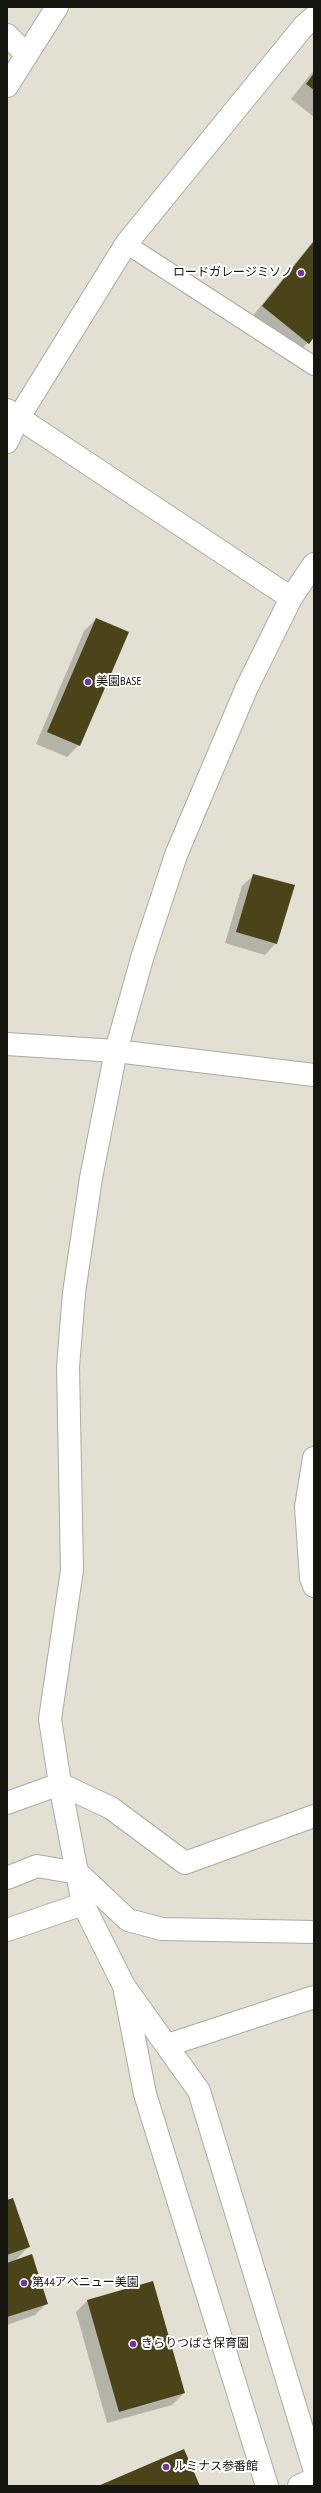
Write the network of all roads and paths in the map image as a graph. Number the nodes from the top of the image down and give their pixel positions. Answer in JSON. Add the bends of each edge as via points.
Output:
{"nodes":[{"id":1,"x":57,"y":7,"type":"edge"},
{"id":2,"x":314,"y":17,"type":"edge"},
{"id":3,"x":7,"y":35,"type":"edge"},
{"id":4,"x":27,"y":55,"type":"junction"},
{"id":5,"x":7,"y":86,"type":"edge"},
{"id":6,"x":126,"y":244,"type":"junction"},
{"id":7,"x":314,"y":366,"type":"edge"},
{"id":8,"x":13,"y":414,"type":"edge"},
{"id":9,"x":7,"y":442,"type":"edge"},
{"id":10,"x":314,"y":564,"type":"edge"},
{"id":11,"x":291,"y":598,"type":"junction"},
{"id":12,"x":7,"y":1044,"type":"edge"},
{"id":13,"x":116,"y":1051,"type":"junction"},
{"id":14,"x":314,"y":1075,"type":"edge"},
{"id":15,"x":314,"y":1458,"type":"edge"},
{"id":16,"x":314,"y":1586,"type":"edge"},
{"id":17,"x":60,"y":1784,"type":"junction"},
{"id":18,"x":7,"y":1803,"type":"edge"},
{"id":19,"x":314,"y":1816,"type":"edge"},
{"id":20,"x":78,"y":1873,"type":"junction"},
{"id":21,"x":7,"y":1878,"type":"edge"},
{"id":22,"x":83,"y":1904,"type":"junction"},
{"id":23,"x":7,"y":1930,"type":"edge"},
{"id":24,"x":314,"y":1932,"type":"edge"},
{"id":25,"x":124,"y":1986,"type":"junction"},
{"id":26,"x":314,"y":1997,"type":"edge"},
{"id":27,"x":168,"y":2045,"type":"junction"},
{"id":28,"x":314,"y":2468,"type":"edge"},
{"id":29,"x":314,"y":2479,"type":"edge"},
{"id":30,"x":267,"y":2486,"type":"edge"},
{"id":31,"x":299,"y":2486,"type":"edge"}],
"edges":[{"from":1,"to":4,"type":"street"},
{"from":2,"to":6,"type":"street","via":[[303,27]]},
{"from":3,"to":4,"type":"street"},
{"from":4,"to":5,"type":"street"},
{"from":6,"to":7,"type":"lane"},
{"from":6,"to":8,"type":"street"},
{"from":8,"to":9,"type":"street"},
{"from":8,"to":11,"type":"street"},
{"from":10,"to":11,"type":"street"},
{"from":11,"to":13,"type":"street","via":[[247,687],[176,855],[143,955]]},
{"from":12,"to":13,"type":"street"},
{"from":13,"to":14,"type":"street"},
{"from":13,"to":17,"type":"street","via":[[79,1262],[68,1367],[72,1570],[50,1719]]},
{"from":15,"to":16,"type":"street","via":[[306,1507],[311,1578]]},
{"from":17,"to":18,"type":"street"},
{"from":17,"to":19,"type":"street","via":[[111,1808],[185,1863]]},
{"from":17,"to":20,"type":"street"},
{"from":20,"to":21,"type":"street","via":[[37,1866]]},
{"from":20,"to":22,"type":"street"},
{"from":20,"to":24,"type":"street","via":[[128,1920],[162,1929]]},
{"from":22,"to":23,"type":"street"},
{"from":22,"to":25,"type":"street"},
{"from":25,"to":27,"type":"street"},
{"from":25,"to":30,"type":"street","via":[[145,2094]]},
{"from":26,"to":27,"type":"street"},
{"from":27,"to":28,"type":"street","via":[[198,2091]]},
{"from":29,"to":31,"type":"street"}]}
